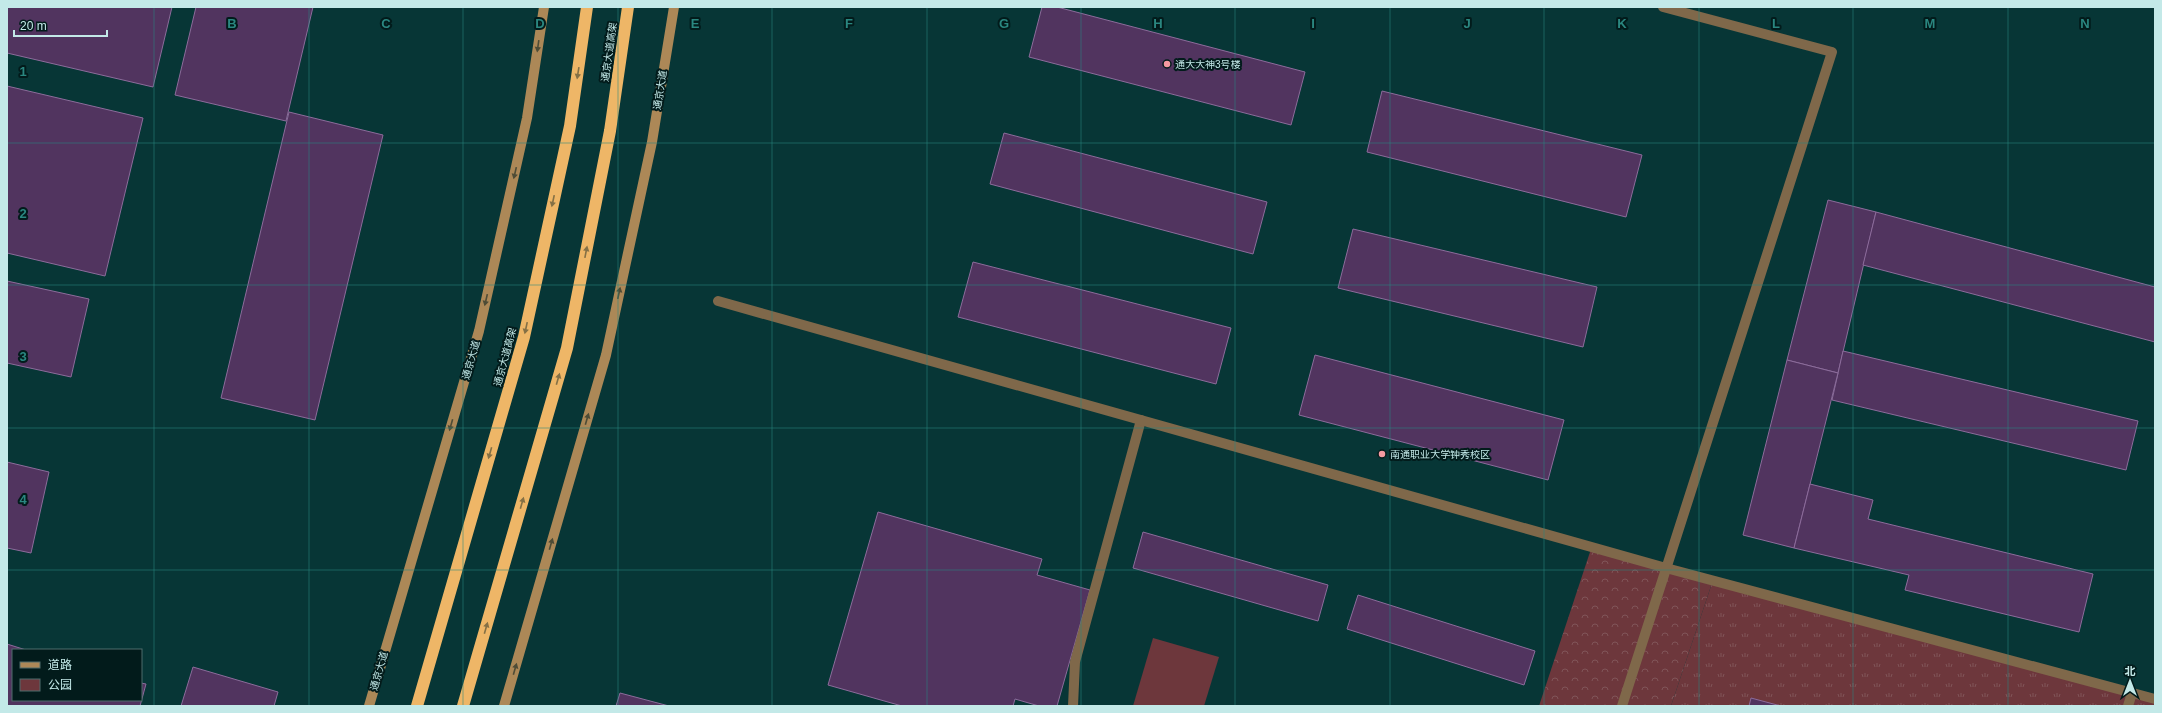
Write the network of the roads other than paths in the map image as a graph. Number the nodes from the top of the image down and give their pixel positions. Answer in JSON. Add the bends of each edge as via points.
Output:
{"nodes":[{"id":1,"x":544,"y":7,"type":"edge"},
{"id":2,"x":588,"y":7,"type":"edge"},
{"id":3,"x":628,"y":7,"type":"edge"},
{"id":4,"x":674,"y":7,"type":"edge"},
{"id":5,"x":1663,"y":7,"type":"edge"},
{"id":6,"x":718,"y":301,"type":"dead end"},
{"id":7,"x":1141,"y":420,"type":"junction"},
{"id":8,"x":1666,"y":568,"type":"junction"},
{"id":9,"x":2132,"y":693,"type":"junction"},
{"id":10,"x":2155,"y":699,"type":"edge"},
{"id":11,"x":369,"y":706,"type":"edge"},
{"id":12,"x":417,"y":706,"type":"edge"},
{"id":13,"x":463,"y":706,"type":"edge"},
{"id":14,"x":504,"y":706,"type":"edge"},
{"id":15,"x":1073,"y":706,"type":"edge"},
{"id":16,"x":1622,"y":706,"type":"edge"},
{"id":17,"x":2128,"y":706,"type":"edge"}],
"edges":[{"from":1,"to":11,"type":"main road","name":"通京大道","one_way":true,"via":[[527,118],[479,330]]},
{"from":2,"to":12,"type":"highway","name":"通京大道高架","one_way":true,"via":[[570,126],[524,337]]},
{"from":13,"to":3,"type":"highway","name":"通京大道高架","one_way":true,"via":[[567,348],[610,131]]},
{"from":14,"to":4,"type":"main road","name":"通京大道","one_way":true,"via":[[606,355],[652,142]]},
{"from":5,"to":8,"type":"street","via":[[1832,52]]},
{"from":6,"to":7,"type":"street"},
{"from":7,"to":8,"type":"street"},
{"from":7,"to":15,"type":"street","via":[[1075,662]]},
{"from":8,"to":9,"type":"street"},
{"from":8,"to":16,"type":"street"},
{"from":9,"to":10,"type":"street"},
{"from":9,"to":17,"type":"street"}]}
